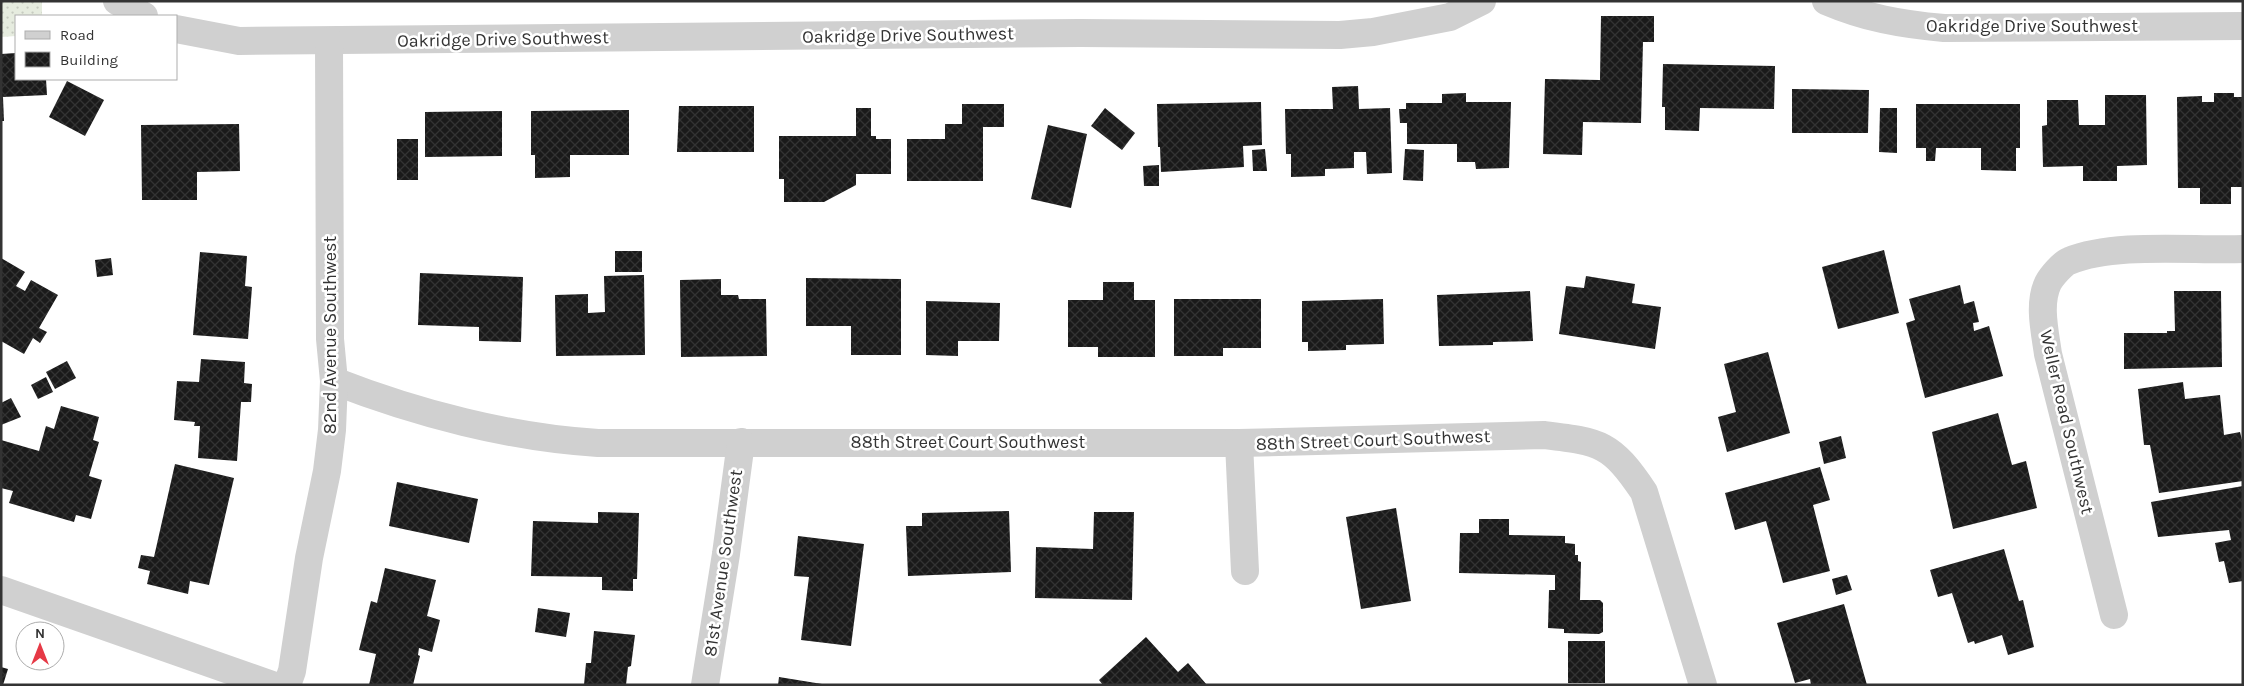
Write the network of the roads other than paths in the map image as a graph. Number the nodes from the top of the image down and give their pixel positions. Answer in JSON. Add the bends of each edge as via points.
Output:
{"nodes":[{"id":1,"x":117,"y":1,"type":"edge"},
{"id":2,"x":1482,"y":1,"type":"edge"},
{"id":3,"x":1826,"y":1,"type":"edge"},
{"id":4,"x":142,"y":15,"type":"edge"},
{"id":5,"x":2243,"y":26,"type":"edge"},
{"id":6,"x":178,"y":29,"type":"edge"},
{"id":7,"x":329,"y":41,"type":"junction"},
{"id":8,"x":2243,"y":249,"type":"edge"},
{"id":9,"x":334,"y":381,"type":"junction"},
{"id":10,"x":741,"y":442,"type":"junction"},
{"id":11,"x":1239,"y":443,"type":"junction"},
{"id":12,"x":1245,"y":571,"type":"dead end"},
{"id":13,"x":1,"y":590,"type":"edge"},
{"id":14,"x":2114,"y":615,"type":"dead end"},
{"id":15,"x":272,"y":685,"type":"edge"},
{"id":16,"x":287,"y":685,"type":"edge"},
{"id":17,"x":704,"y":685,"type":"edge"},
{"id":18,"x":1703,"y":685,"type":"edge"}],
"edges":[{"from":1,"to":4,"type":"street"},
{"from":2,"to":7,"type":"street","name":"Oakridge Drive Southwest","via":[[1450,17],[1374,32],[1340,35],[1080,33]]},
{"from":3,"to":5,"type":"street","name":"Oakridge Drive Southwest","via":[[1858,15],[1944,28]]},
{"from":6,"to":7,"type":"street","name":"Oakridge Drive Southwest","via":[[239,41]]},
{"from":7,"to":9,"type":"street","name":"82nd Avenue Southwest","via":[[330,339]]},
{"from":8,"to":14,"type":"street","name":"Weller Road Southwest","via":[[2096,253],[2066,261],[2048,283],[2042,314],[2048,354]]},
{"from":9,"to":10,"type":"street","name":"88th Street Court Southwest","via":[[382,400],[560,440],[598,443]]},
{"from":9,"to":16,"type":"street","name":"82nd Avenue Southwest","via":[[327,471]]},
{"from":10,"to":11,"type":"street","name":"88th Street Court Southwest"},
{"from":10,"to":17,"type":"street","name":"81st Avenue Southwest"},
{"from":11,"to":12,"type":"street"},
{"from":11,"to":18,"type":"street","name":"88th Street Court Southwest","via":[[1544,435],[1589,440],[1608,449],[1630,471],[1644,492]]},
{"from":13,"to":15,"type":"street"}]}
